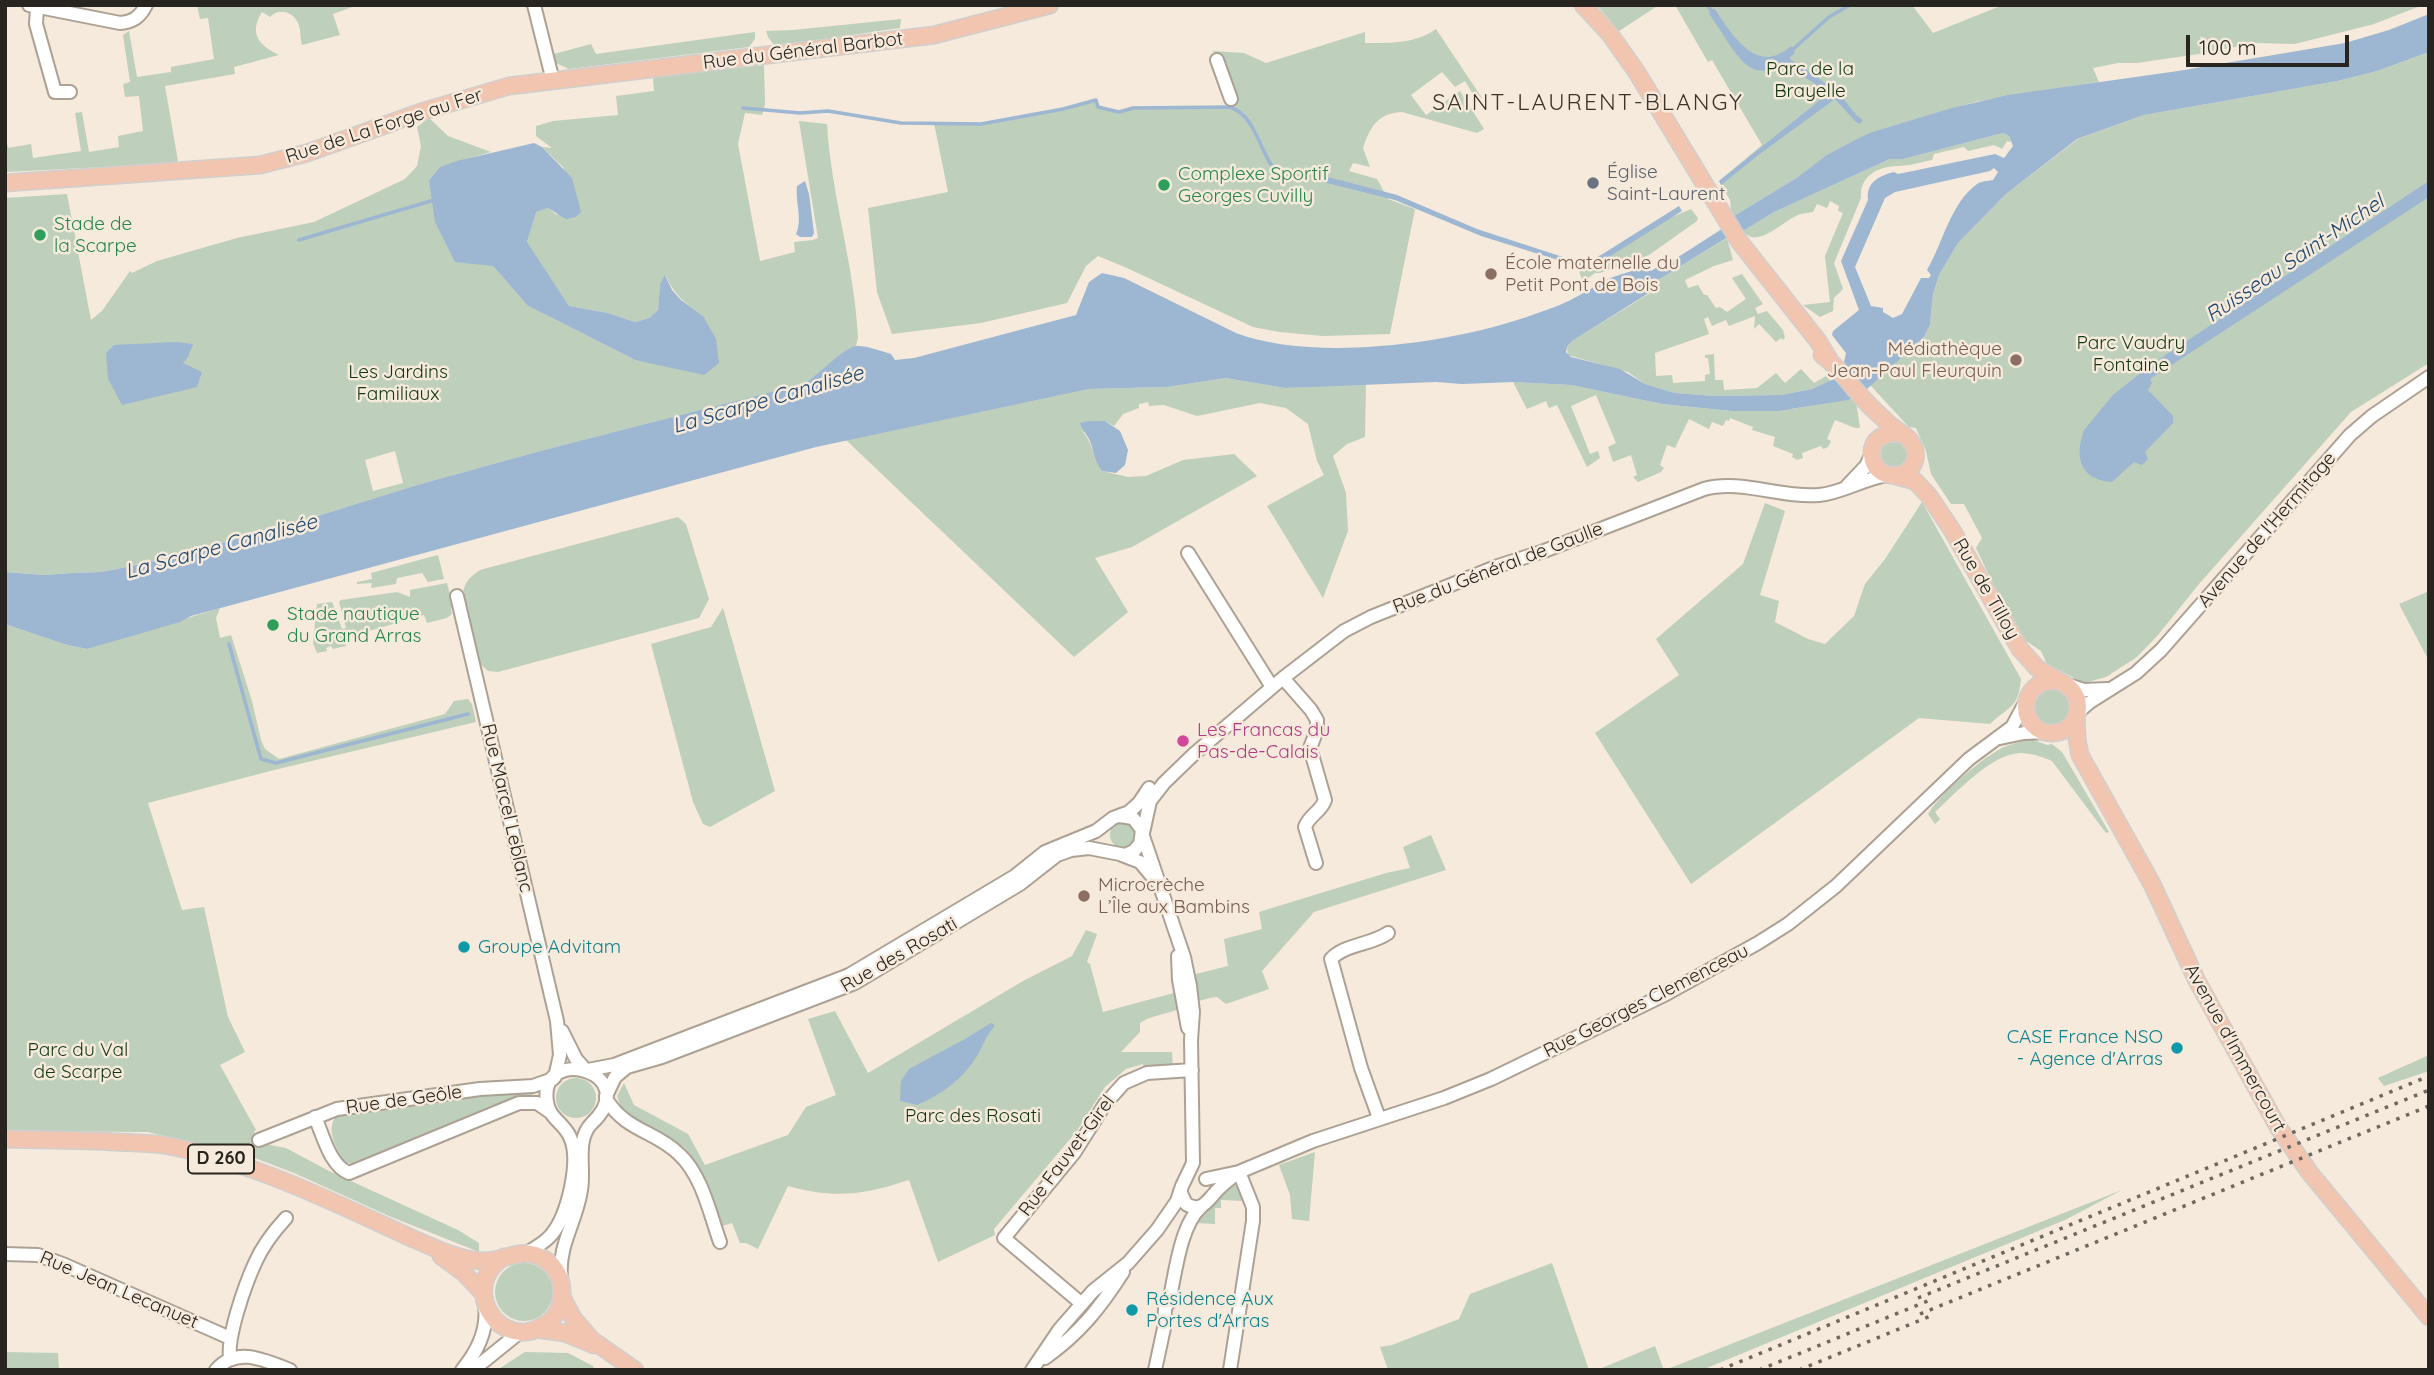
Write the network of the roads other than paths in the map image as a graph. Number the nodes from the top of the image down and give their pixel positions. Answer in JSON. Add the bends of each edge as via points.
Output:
{"nodes":[{"id":1,"x":146,"y":5,"type":"edge"},
{"id":2,"x":534,"y":5,"type":"edge"},
{"id":3,"x":1050,"y":5,"type":"edge"},
{"id":4,"x":1572,"y":5,"type":"edge"},
{"id":5,"x":1583,"y":5,"type":"edge"},
{"id":6,"x":33,"y":6,"type":"edge"},
{"id":7,"x":1217,"y":60,"type":"dead end"},
{"id":8,"x":554,"y":81,"type":"junction"},
{"id":9,"x":70,"y":92,"type":"dead end"},
{"id":10,"x":1231,"y":99,"type":"dead end"},
{"id":11,"x":5,"y":183,"type":"edge"},
{"id":12,"x":1719,"y":209,"type":"junction"},
{"id":13,"x":2429,"y":377,"type":"edge"},
{"id":14,"x":1862,"y":398,"type":"junction"},
{"id":15,"x":1901,"y":434,"type":"junction"},
{"id":16,"x":1873,"y":449,"type":"junction"},
{"id":17,"x":1916,"y":452,"type":"junction"},
{"id":18,"x":1891,"y":476,"type":"junction"},
{"id":19,"x":1842,"y":489,"type":"junction"},
{"id":20,"x":1952,"y":530,"type":"junction"},
{"id":21,"x":1188,"y":553,"type":"dead end"},
{"id":22,"x":457,"y":596,"type":"dead end"},
{"id":23,"x":2020,"y":649,"type":"junction"},
{"id":24,"x":1283,"y":678,"type":"junction"},
{"id":25,"x":2062,"y":683,"type":"junction"},
{"id":26,"x":1272,"y":687,"type":"junction"},
{"id":27,"x":2111,"y":689,"type":"junction"},
{"id":28,"x":2026,"y":701,"type":"junction"},
{"id":29,"x":2077,"y":715,"type":"junction"},
{"id":30,"x":2047,"y":733,"type":"junction"},
{"id":31,"x":1997,"y":739,"type":"junction"},
{"id":32,"x":1194,"y":754,"type":"junction"},
{"id":33,"x":2080,"y":755,"type":"junction"},
{"id":34,"x":1119,"y":816,"type":"junction"},
{"id":35,"x":1107,"y":824,"type":"junction"},
{"id":36,"x":1143,"y":834,"type":"junction"},
{"id":37,"x":1119,"y":854,"type":"junction"},
{"id":38,"x":1316,"y":863,"type":"dead end"},
{"id":39,"x":1157,"y":882,"type":"junction"},
{"id":40,"x":1388,"y":933,"type":"dead end"},
{"id":41,"x":557,"y":1021,"type":"junction"},
{"id":42,"x":587,"y":1070,"type":"junction"},
{"id":43,"x":1192,"y":1070,"type":"junction"},
{"id":44,"x":554,"y":1078,"type":"junction"},
{"id":45,"x":606,"y":1097,"type":"junction"},
{"id":46,"x":550,"y":1112,"type":"junction"},
{"id":47,"x":315,"y":1117,"type":"junction"},
{"id":48,"x":1378,"y":1118,"type":"junction"},
{"id":49,"x":594,"y":1122,"type":"junction"},
{"id":50,"x":562,"y":1124,"type":"junction"},
{"id":51,"x":633,"y":1127,"type":"junction"},
{"id":52,"x":5,"y":1139,"type":"edge"},
{"id":53,"x":258,"y":1140,"type":"dead end"},
{"id":54,"x":1193,"y":1163,"type":"junction"},
{"id":55,"x":1239,"y":1172,"type":"junction"},
{"id":56,"x":1205,"y":1178,"type":"junction"},
{"id":57,"x":1183,"y":1185,"type":"junction"},
{"id":58,"x":1212,"y":1195,"type":"junction"},
{"id":59,"x":1199,"y":1208,"type":"junction"},
{"id":60,"x":286,"y":1218,"type":"dead end"},
{"id":61,"x":1157,"y":1230,"type":"junction"},
{"id":62,"x":720,"y":1242,"type":"dead end"},
{"id":63,"x":422,"y":1243,"type":"junction"},
{"id":64,"x":527,"y":1253,"type":"junction"},
{"id":65,"x":5,"y":1254,"type":"edge"},
{"id":66,"x":504,"y":1258,"type":"junction"},
{"id":67,"x":1128,"y":1263,"type":"junction"},
{"id":68,"x":562,"y":1289,"type":"junction"},
{"id":69,"x":484,"y":1299,"type":"junction"},
{"id":70,"x":1082,"y":1304,"type":"junction"},
{"id":71,"x":2429,"y":1317,"type":"edge"},
{"id":72,"x":528,"y":1331,"type":"junction"},
{"id":73,"x":230,"y":1338,"type":"junction"},
{"id":74,"x":603,"y":1348,"type":"junction"},
{"id":75,"x":230,"y":1358,"type":"junction"},
{"id":76,"x":1035,"y":1366,"type":"edge"},
{"id":77,"x":216,"y":1370,"type":"edge"},
{"id":78,"x":290,"y":1370,"type":"edge"},
{"id":79,"x":462,"y":1370,"type":"edge"},
{"id":80,"x":473,"y":1370,"type":"edge"},
{"id":81,"x":635,"y":1370,"type":"edge"},
{"id":82,"x":1155,"y":1370,"type":"edge"},
{"id":83,"x":1230,"y":1370,"type":"edge"}],
"edges":[{"from":1,"to":6,"type":"street","via":[[131,22],[120,23]]},
{"from":2,"to":8,"type":"street"},
{"from":3,"to":8,"type":"main road","name":"Rue du Général Barbot","via":[[934,35]]},
{"from":4,"to":12,"type":"main road","via":[[1619,57],[1690,172]]},
{"from":5,"to":12,"type":"main road","via":[[1636,71]]},
{"from":6,"to":9,"type":"street","via":[[55,92]]},
{"from":7,"to":10,"type":"street"},
{"from":8,"to":11,"type":"main road","name":"Rue de La Forge au Fer","via":[[487,91],[260,165]]},
{"from":12,"to":14,"type":"main road","via":[[1769,294]]},
{"from":13,"to":27,"type":"street","name":"Avenue de l'Hermitage","via":[[2350,435],[2161,650]]},
{"from":14,"to":15,"type":"main road"},
{"from":14,"to":16,"type":"main road","via":[[1872,424]]},
{"from":15,"to":16,"type":"main road","via":[[1886,434]]},
{"from":15,"to":17,"type":"main road"},
{"from":16,"to":18,"type":"main road","via":[[1876,467]]},
{"from":16,"to":19,"type":"street","via":[[1858,476]]},
{"from":17,"to":18,"type":"main road","via":[[1911,467]]},
{"from":17,"to":20,"type":"main road","name":"Rue de Tilloy"},
{"from":18,"to":19,"type":"street","name":"Rue du Général de Gaulle"},
{"from":18,"to":20,"type":"main road","name":"Rue de Tilloy","via":[[1917,482]]},
{"from":19,"to":24,"type":"street","name":"Rue du Général de Gaulle","via":[[1809,495],[1723,486],[1690,493],[1371,617],[1335,636]]},
{"from":20,"to":23,"type":"main road","name":"Rue de Tilloy"},
{"from":21,"to":26,"type":"street"},
{"from":22,"to":41,"type":"street","name":"Rue Marcel Leblanc"},
{"from":23,"to":25,"type":"main road","name":"Rue de Tilloy","via":[[2040,671]]},
{"from":23,"to":28,"type":"main road","name":"Rue de Tilloy","via":[[2027,675]]},
{"from":24,"to":26,"type":"street","name":"Rue du Général de Gaulle"},
{"from":24,"to":38,"type":"street","via":[[1317,720],[1310,748],[1325,800],[1306,827]]},
{"from":25,"to":27,"type":"street","via":[[2084,690]]},
{"from":25,"to":28,"type":"main road","via":[[2039,683]]},
{"from":25,"to":29,"type":"main road","via":[[2076,696]]},
{"from":26,"to":32,"type":"street","name":"Rue du Général de Gaulle"},
{"from":27,"to":29,"type":"street","name":"Avenue de l'Hermitage"},
{"from":28,"to":30,"type":"main road","via":[[2031,723]]},
{"from":28,"to":31,"type":"street","via":[[2011,727]]},
{"from":29,"to":30,"type":"main road","via":[[2066,729]]},
{"from":29,"to":33,"type":"main road","name":"Avenue d'Immercourt"},
{"from":30,"to":31,"type":"street"},
{"from":30,"to":33,"type":"main road","name":"Avenue d'Immercourt"},
{"from":31,"to":48,"type":"street","name":"Rue Georges Clemenceau","via":[[1969,759],[1823,897],[1768,937],[1666,994],[1500,1076]]},
{"from":32,"to":34,"type":"street","name":"Rue du Général de Gaulle"},
{"from":32,"to":36,"type":"street","name":"Rue du Général de Gaulle","via":[[1152,797]]},
{"from":33,"to":71,"type":"main road","name":"Avenue d'Immercourt","via":[[2278,1127],[2310,1173]]},
{"from":34,"to":35,"type":"street"},
{"from":34,"to":36,"type":"street","via":[[1133,818]]},
{"from":35,"to":37,"type":"street","via":[[1105,842]]},
{"from":35,"to":42,"type":"street","name":"Rue des Rosati","via":[[1045,852],[1015,876],[843,978],[614,1065]]},
{"from":36,"to":37,"type":"street","via":[[1136,849]]},
{"from":36,"to":39,"type":"street"},
{"from":37,"to":39,"type":"street","via":[[1140,862]]},
{"from":37,"to":45,"type":"street","name":"Rue des Rosati","via":[[1089,848],[1061,853],[1020,884],[855,983],[662,1058],[631,1065],[615,1077]]},
{"from":39,"to":43,"type":"street","via":[[1191,991]]},
{"from":40,"to":48,"type":"street","via":[[1331,959]]},
{"from":41,"to":42,"type":"street","name":"Rue Marcel Leblanc","via":[[573,1055]]},
{"from":41,"to":44,"type":"street","name":"Rue Marcel Leblanc","via":[[560,1061]]},
{"from":42,"to":44,"type":"street","via":[[569,1069]]},
{"from":42,"to":45,"type":"street","via":[[601,1080]]},
{"from":43,"to":54,"type":"street"},
{"from":43,"to":70,"type":"street","name":"Rue Fauvet-Girel","via":[[1147,1073],[1124,1083],[1004,1238]]},
{"from":44,"to":46,"type":"street","via":[[547,1094]]},
{"from":44,"to":47,"type":"street","name":"Rue de Geôle","via":[[533,1086],[351,1106]]},
{"from":45,"to":49,"type":"street"},
{"from":45,"to":51,"type":"street"},
{"from":46,"to":47,"type":"street","via":[[537,1103],[519,1103],[354,1172],[342,1170],[335,1162]]},
{"from":46,"to":50,"type":"street"},
{"from":47,"to":53,"type":"street","name":"Rue de Geôle"},
{"from":48,"to":55,"type":"street","name":"Rue Georges Clemenceau"},
{"from":49,"to":50,"type":"street","via":[[577,1128]]},
{"from":49,"to":51,"type":"street"},
{"from":49,"to":68,"type":"street","via":[[582,1145],[581,1191],[562,1251]]},
{"from":50,"to":64,"type":"street","via":[[574,1153],[567,1198],[554,1232]]},
{"from":51,"to":62,"type":"street","via":[[673,1148],[688,1163]]},
{"from":52,"to":63,"type":"main road","number":"D 260","via":[[161,1145],[195,1152],[301,1188]]},
{"from":54,"to":56,"type":"street"},
{"from":54,"to":57,"type":"street"},
{"from":55,"to":56,"type":"street"},
{"from":55,"to":58,"type":"street"},
{"from":55,"to":83,"type":"street","via":[[1253,1208],[1253,1221]]},
{"from":56,"to":57,"type":"street","via":[[1195,1176]]},
{"from":56,"to":58,"type":"street"},
{"from":57,"to":59,"type":"street","via":[[1186,1204]]},
{"from":57,"to":61,"type":"street"},
{"from":58,"to":59,"type":"street"},
{"from":59,"to":61,"type":"street"},
{"from":59,"to":82,"type":"street","via":[[1191,1219],[1165,1308]]},
{"from":60,"to":73,"type":"street","via":[[255,1263]]},
{"from":61,"to":67,"type":"street"},
{"from":63,"to":66,"type":"main road","number":"D 260","via":[[474,1260]]},
{"from":63,"to":69,"type":"main road","number":"D 260","via":[[456,1266]]},
{"from":64,"to":66,"type":"main road"},
{"from":64,"to":68,"type":"main road","via":[[556,1270]]},
{"from":65,"to":73,"type":"street","name":"Rue Jean Lecanuet","via":[[38,1255],[65,1265]]},
{"from":66,"to":69,"type":"main road","via":[[489,1271]]},
{"from":67,"to":70,"type":"street"},
{"from":67,"to":76,"type":"street","via":[[1083,1328]]},
{"from":68,"to":72,"type":"main road","via":[[555,1315]]},
{"from":68,"to":74,"type":"main road","via":[[578,1324]]},
{"from":69,"to":72,"type":"main road","via":[[497,1323]]},
{"from":69,"to":79,"type":"street","via":[[482,1336]]},
{"from":70,"to":76,"type":"street"},
{"from":72,"to":74,"type":"main road","via":[[565,1334]]},
{"from":72,"to":80,"type":"street"},
{"from":73,"to":75,"type":"street"},
{"from":74,"to":81,"type":"main road"},
{"from":75,"to":77,"type":"street"},
{"from":75,"to":78,"type":"street","via":[[245,1355]]}]}
